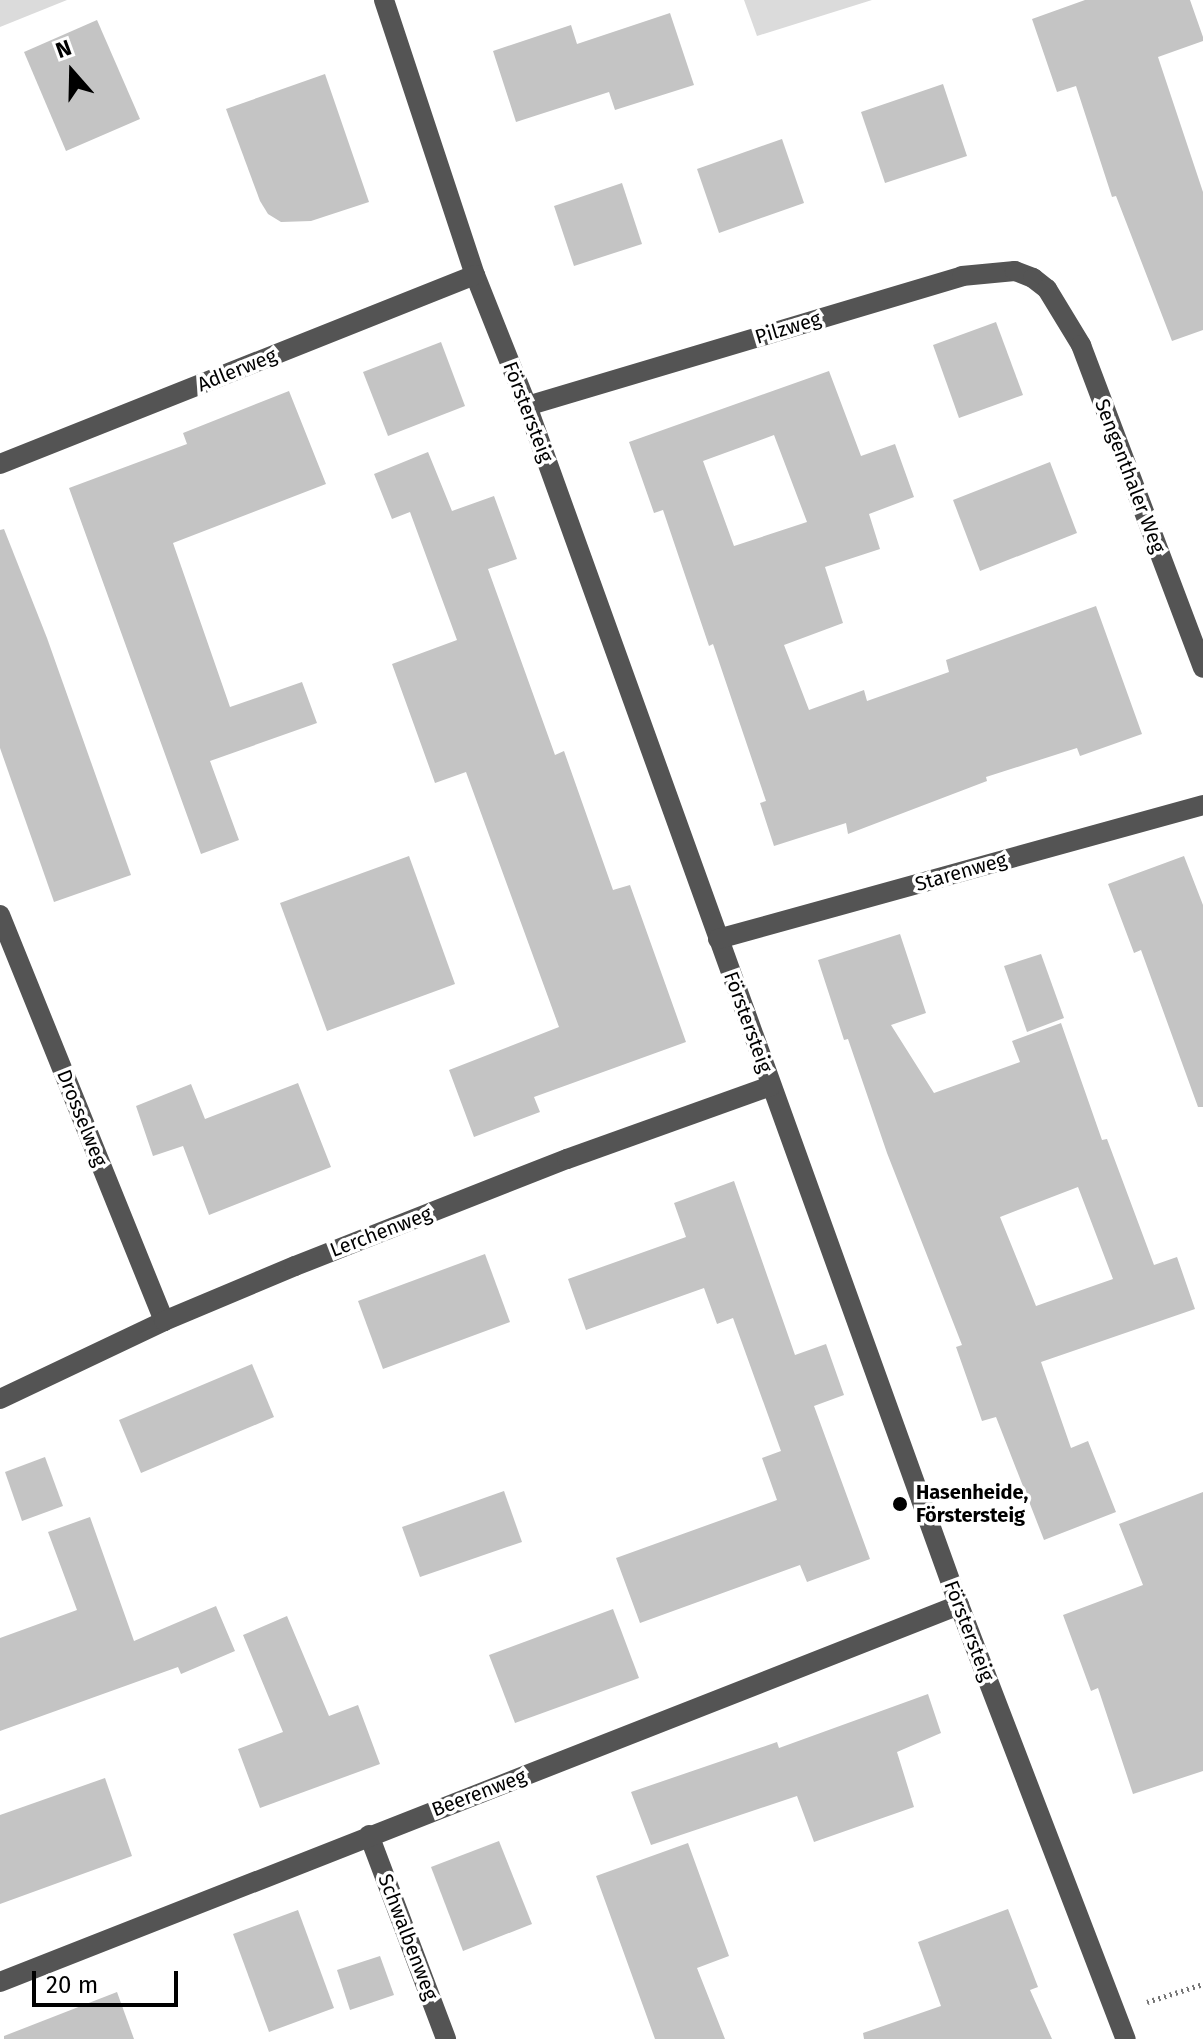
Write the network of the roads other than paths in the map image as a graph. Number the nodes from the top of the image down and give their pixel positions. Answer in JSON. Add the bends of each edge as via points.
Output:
{"nodes":[{"id":1,"x":384,"y":0,"type":"edge"},
{"id":2,"x":475,"y":275,"type":"junction"},
{"id":3,"x":1047,"y":289,"type":"joint"},
{"id":4,"x":527,"y":406,"type":"junction"},
{"id":5,"x":0,"y":464,"type":"edge"},
{"id":6,"x":1203,"y":668,"type":"edge"},
{"id":7,"x":1203,"y":805,"type":"edge"},
{"id":8,"x":0,"y":915,"type":"edge"},
{"id":9,"x":718,"y":939,"type":"junction"},
{"id":10,"x":771,"y":1086,"type":"junction"},
{"id":11,"x":164,"y":1321,"type":"junction"},
{"id":12,"x":0,"y":1399,"type":"edge"},
{"id":13,"x":959,"y":1605,"type":"junction"},
{"id":14,"x":369,"y":1835,"type":"junction"},
{"id":15,"x":0,"y":1982,"type":"edge"},
{"id":16,"x":446,"y":2039,"type":"edge"},
{"id":17,"x":1126,"y":2039,"type":"edge"}],
"edges":[{"from":1,"to":2,"type":"street","name":"Förstersteig"},
{"from":2,"to":4,"type":"street","name":"Förstersteig"},
{"from":2,"to":5,"type":"street","name":"Adlerweg"},
{"from":3,"to":4,"type":"street","name":"Pilzweg","via":[[1015,271],[962,276]]},
{"from":3,"to":6,"type":"street","name":"Sengenthaler Weg","via":[[1081,345]]},
{"from":4,"to":9,"type":"street","name":"Förstersteig"},
{"from":7,"to":9,"type":"street","name":"Starenweg"},
{"from":8,"to":11,"type":"street","name":"Drosselweg"},
{"from":9,"to":10,"type":"street","name":"Förstersteig"},
{"from":10,"to":11,"type":"street","name":"Lerchenweg","via":[[567,1159]]},
{"from":10,"to":13,"type":"street","name":"Förstersteig"},
{"from":11,"to":12,"type":"street","name":"Lerchenweg"},
{"from":13,"to":14,"type":"street","name":"Beerenweg"},
{"from":13,"to":17,"type":"street","name":"Förstersteig"},
{"from":14,"to":15,"type":"street","name":"Beerenweg"},
{"from":14,"to":16,"type":"street","name":"Schwalbenweg"}]}
